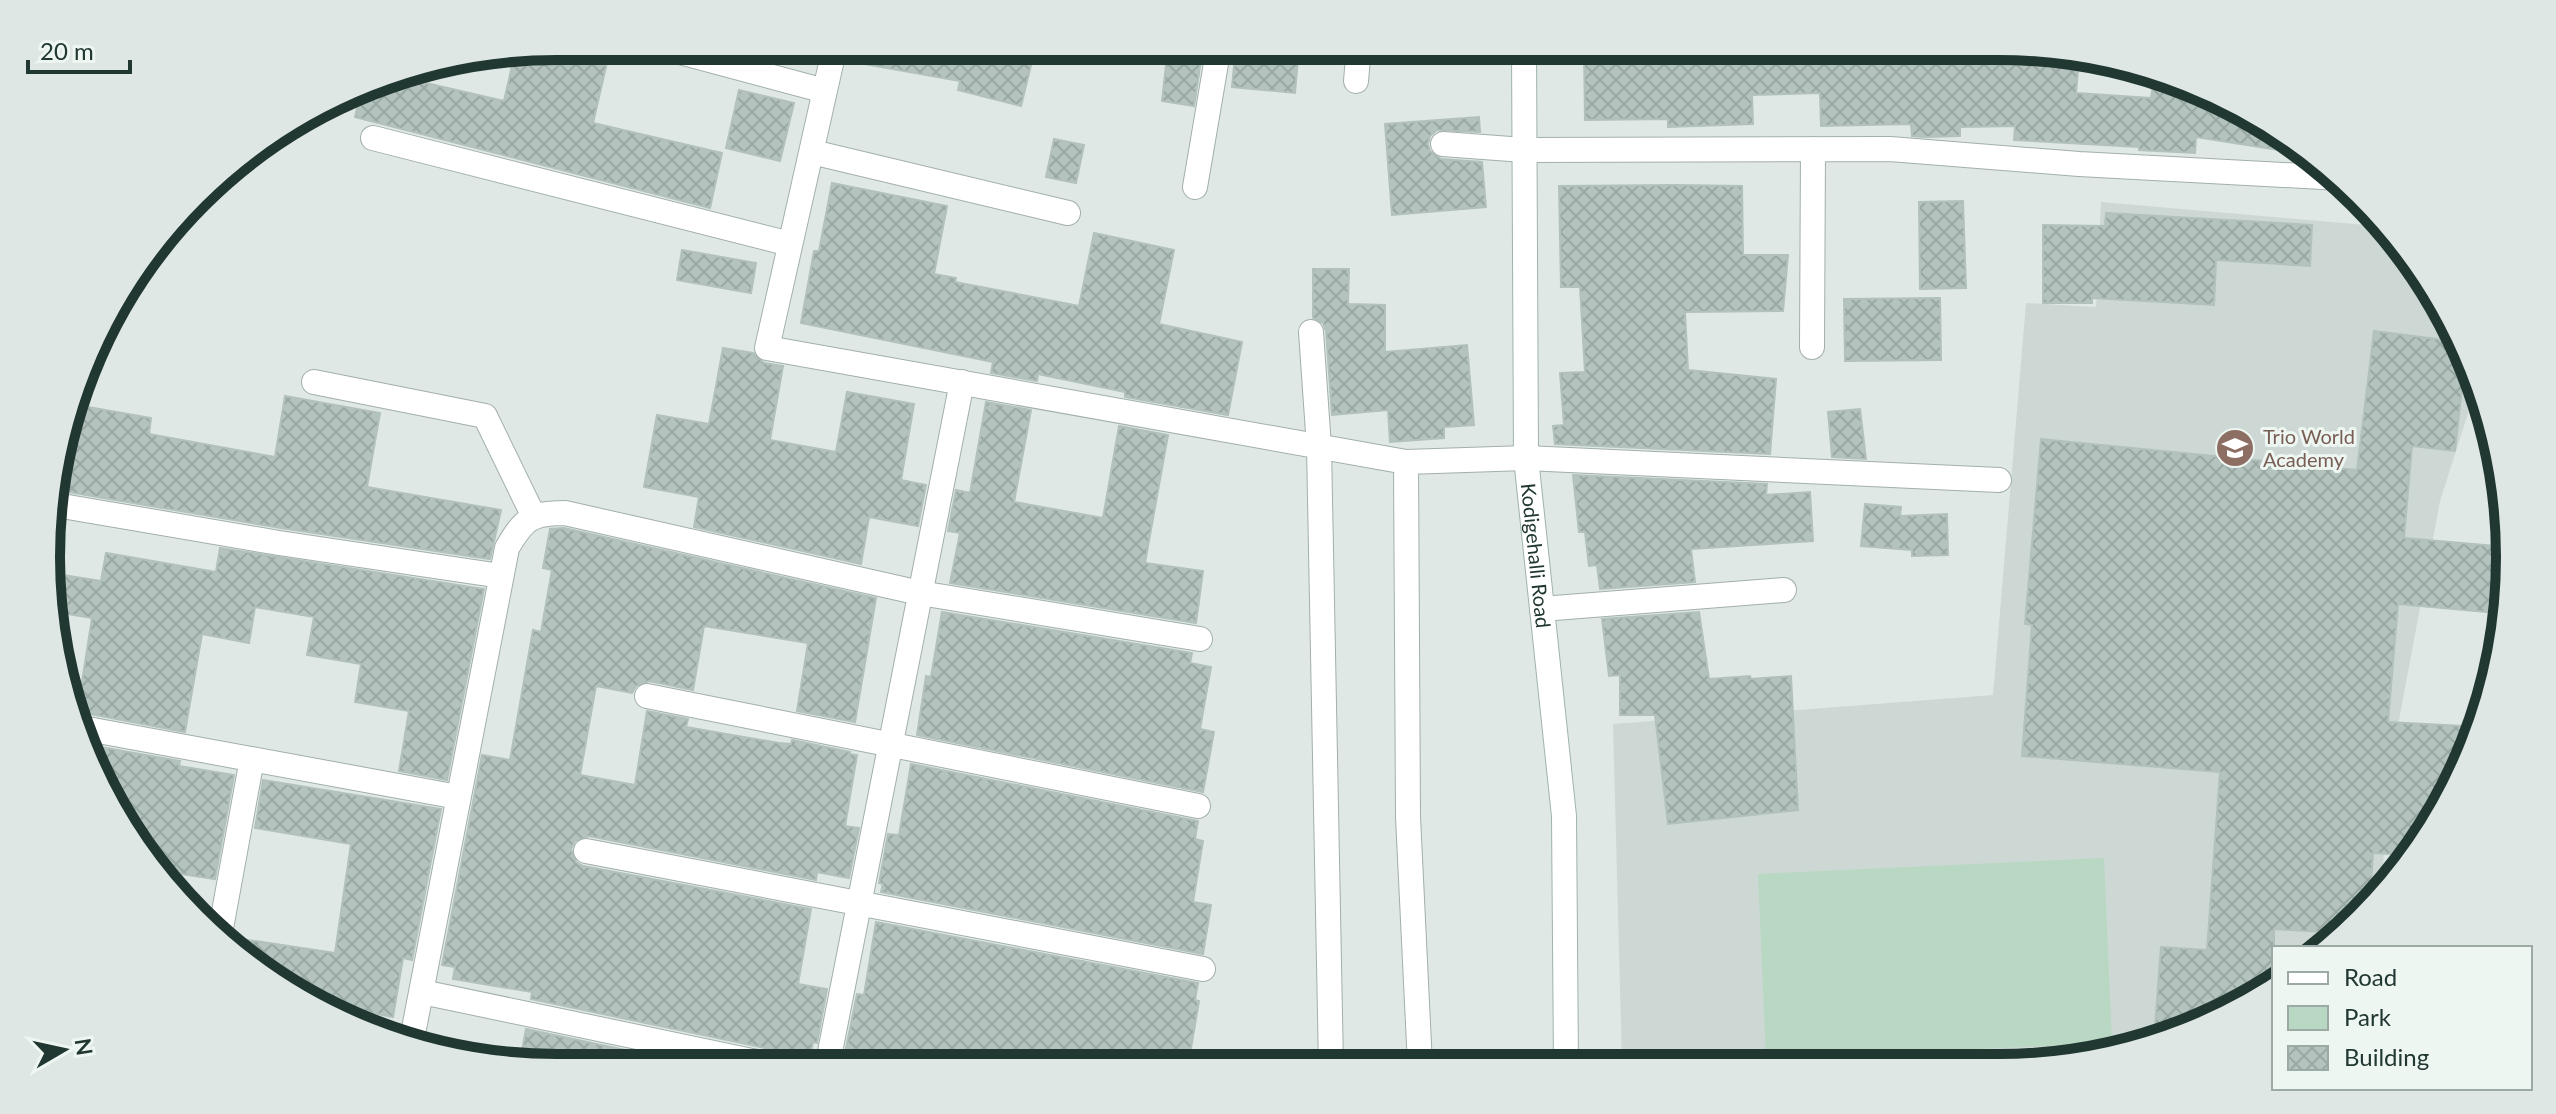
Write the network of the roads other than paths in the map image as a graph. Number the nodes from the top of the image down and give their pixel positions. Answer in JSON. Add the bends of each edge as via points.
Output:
{"nodes":[{"id":1,"x":709,"y":60,"type":"edge"},
{"id":2,"x":832,"y":60,"type":"edge"},
{"id":3,"x":1217,"y":60,"type":"edge"},
{"id":4,"x":1358,"y":60,"type":"edge"},
{"id":5,"x":1524,"y":60,"type":"edge"},
{"id":6,"x":1356,"y":81,"type":"dead end"},
{"id":7,"x":825,"y":91,"type":"junction"},
{"id":8,"x":373,"y":138,"type":"dead end"},
{"id":9,"x":1443,"y":144,"type":"dead end"},
{"id":10,"x":1813,"y":149,"type":"junction"},
{"id":11,"x":1524,"y":150,"type":"junction"},
{"id":12,"x":812,"y":152,"type":"junction"},
{"id":13,"x":2319,"y":177,"type":"edge"},
{"id":14,"x":1195,"y":187,"type":"dead end"},
{"id":15,"x":1068,"y":213,"type":"dead end"},
{"id":16,"x":790,"y":244,"type":"junction"},
{"id":17,"x":1311,"y":332,"type":"dead end"},
{"id":18,"x":1812,"y":347,"type":"dead end"},
{"id":19,"x":314,"y":382,"type":"dead end"},
{"id":20,"x":962,"y":382,"type":"junction"},
{"id":21,"x":1319,"y":447,"type":"junction"},
{"id":22,"x":1526,"y":458,"type":"junction"},
{"id":23,"x":1406,"y":462,"type":"junction"},
{"id":24,"x":1999,"y":480,"type":"dead end"},
{"id":25,"x":63,"y":506,"type":"edge"},
{"id":26,"x":534,"y":517,"type":"junction"},
{"id":27,"x":501,"y":576,"type":"junction"},
{"id":28,"x":1784,"y":590,"type":"dead end"},
{"id":29,"x":920,"y":593,"type":"junction"},
{"id":30,"x":1542,"y":609,"type":"junction"},
{"id":31,"x":1200,"y":639,"type":"dead end"},
{"id":32,"x":647,"y":696,"type":"dead end"},
{"id":33,"x":91,"y":730,"type":"edge"},
{"id":34,"x":890,"y":745,"type":"junction"},
{"id":35,"x":252,"y":759,"type":"junction"},
{"id":36,"x":458,"y":797,"type":"junction"},
{"id":37,"x":1198,"y":806,"type":"dead end"},
{"id":38,"x":586,"y":851,"type":"dead end"},
{"id":39,"x":859,"y":903,"type":"junction"},
{"id":40,"x":222,"y":924,"type":"edge"},
{"id":41,"x":1203,"y":969,"type":"dead end"},
{"id":42,"x":422,"y":992,"type":"junction"},
{"id":43,"x":413,"y":1033,"type":"edge"},
{"id":44,"x":719,"y":1054,"type":"edge"},
{"id":45,"x":830,"y":1054,"type":"edge"},
{"id":46,"x":1331,"y":1054,"type":"edge"},
{"id":47,"x":1419,"y":1054,"type":"edge"},
{"id":48,"x":1566,"y":1054,"type":"edge"}],
"edges":[{"from":1,"to":7,"type":"street"},
{"from":2,"to":7,"type":"street"},
{"from":3,"to":14,"type":"street"},
{"from":4,"to":6,"type":"street"},
{"from":5,"to":11,"type":"street","name":"Kodigehalli Road"},
{"from":7,"to":12,"type":"street"},
{"from":8,"to":16,"type":"street"},
{"from":9,"to":11,"type":"street"},
{"from":10,"to":11,"type":"street"},
{"from":10,"to":13,"type":"street","via":[[1890,149]]},
{"from":10,"to":18,"type":"street"},
{"from":11,"to":22,"type":"street","name":"Kodigehalli Road"},
{"from":12,"to":15,"type":"street"},
{"from":12,"to":16,"type":"street"},
{"from":16,"to":20,"type":"street","via":[[767,348]]},
{"from":17,"to":21,"type":"street"},
{"from":19,"to":26,"type":"street","via":[[485,416]]},
{"from":20,"to":21,"type":"street"},
{"from":20,"to":29,"type":"street"},
{"from":21,"to":23,"type":"street"},
{"from":21,"to":46,"type":"street"},
{"from":22,"to":23,"type":"street"},
{"from":22,"to":24,"type":"street"},
{"from":22,"to":30,"type":"street","name":"Kodigehalli Road"},
{"from":23,"to":47,"type":"street","via":[[1408,817]]},
{"from":25,"to":27,"type":"street"},
{"from":26,"to":27,"type":"street","via":[[519,528],[507,548]]},
{"from":26,"to":29,"type":"street","via":[[565,513]]},
{"from":27,"to":36,"type":"street"},
{"from":28,"to":30,"type":"street"},
{"from":29,"to":31,"type":"street"},
{"from":29,"to":34,"type":"street"},
{"from":30,"to":48,"type":"street","name":"Kodigehalli Road","via":[[1564,816]]},
{"from":32,"to":34,"type":"street"},
{"from":33,"to":35,"type":"street"},
{"from":34,"to":37,"type":"street"},
{"from":34,"to":39,"type":"street"},
{"from":35,"to":36,"type":"street"},
{"from":35,"to":40,"type":"street"},
{"from":36,"to":42,"type":"street"},
{"from":38,"to":39,"type":"street"},
{"from":39,"to":41,"type":"street"},
{"from":39,"to":45,"type":"street"},
{"from":42,"to":43,"type":"street"},
{"from":42,"to":44,"type":"street"}]}
